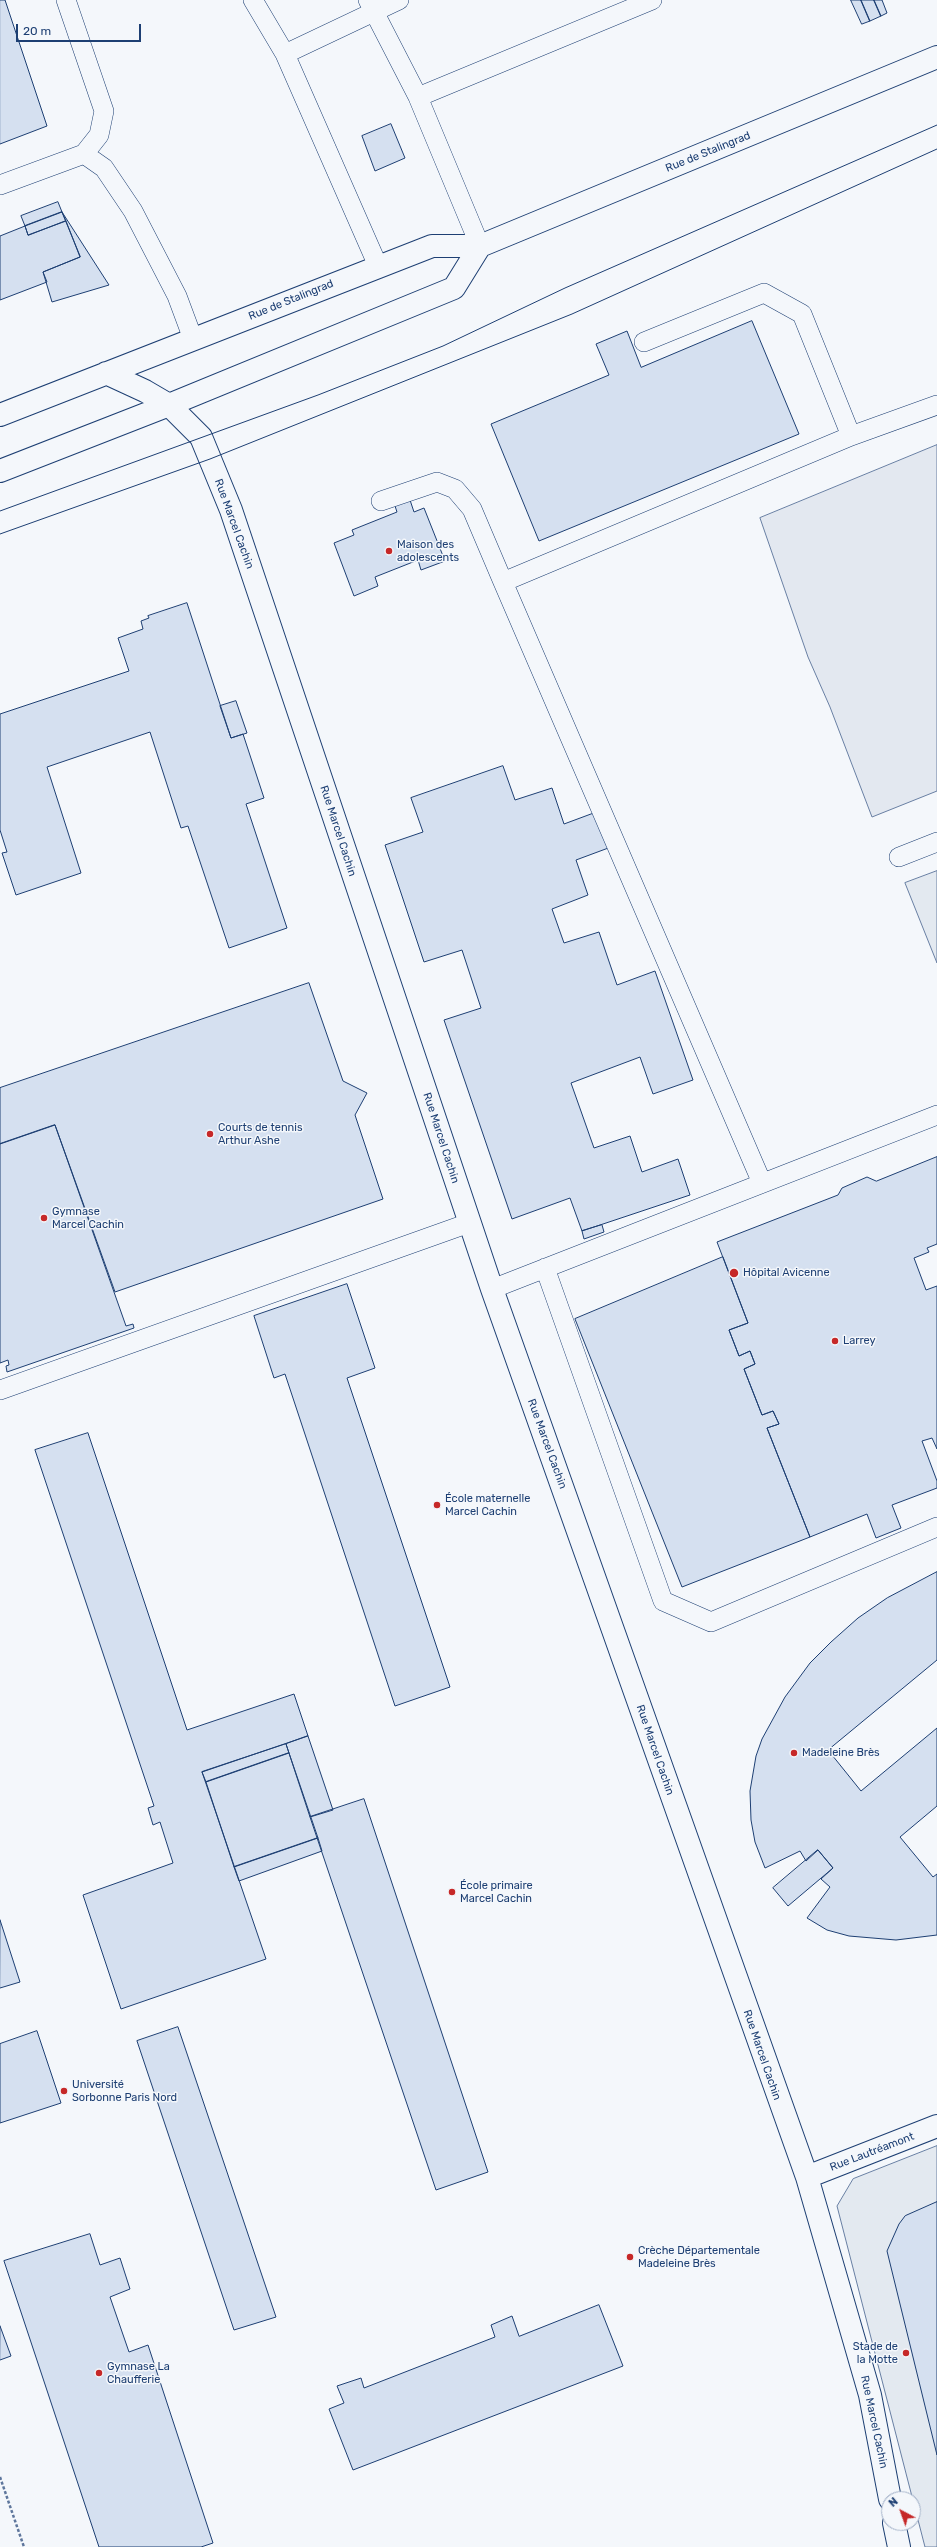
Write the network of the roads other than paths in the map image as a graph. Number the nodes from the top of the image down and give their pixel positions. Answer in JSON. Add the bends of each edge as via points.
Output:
{"nodes":[{"id":1,"x":66,"y":0,"type":"edge"},
{"id":2,"x":253,"y":0,"type":"edge"},
{"id":3,"x":399,"y":0,"type":"edge"},
{"id":4,"x":652,"y":0,"type":"edge"},
{"id":5,"x":371,"y":5,"type":"edge"},
{"id":6,"x":285,"y":54,"type":"junction"},
{"id":7,"x":937,"y":57,"type":"edge"},
{"id":8,"x":418,"y":97,"type":"junction"},
{"id":9,"x":84,"y":154,"type":"junction"},
{"id":10,"x":0,"y":186,"type":"edge"},
{"id":11,"x":480,"y":246,"type":"junction"},
{"id":12,"x":378,"y":266,"type":"junction"},
{"id":13,"x":193,"y":339,"type":"junction"},
{"id":14,"x":644,"y":342,"type":"dead end"},
{"id":15,"x":106,"y":373,"type":"junction"},
{"id":16,"x":169,"y":405,"type":"junction"},
{"id":17,"x":937,"y":405,"type":"edge"},
{"id":18,"x":0,"y":415,"type":"edge"},
{"id":19,"x":851,"y":436,"type":"junction"},
{"id":20,"x":0,"y":471,"type":"edge"},
{"id":21,"x":381,"y":501,"type":"dead end"},
{"id":22,"x":503,"y":582,"type":"junction"},
{"id":23,"x":937,"y":842,"type":"edge"},
{"id":24,"x":899,"y":857,"type":"dead end"},
{"id":25,"x":937,"y":1115,"type":"edge"},
{"id":26,"x":762,"y":1183,"type":"junction"},
{"id":27,"x":469,"y":1224,"type":"junction"},
{"id":28,"x":545,"y":1268,"type":"junction"},
{"id":29,"x":492,"y":1289,"type":"junction"},
{"id":30,"x":0,"y":1390,"type":"edge"},
{"id":31,"x":937,"y":1527,"type":"edge"},
{"id":32,"x":937,"y":2126,"type":"edge"},
{"id":33,"x":807,"y":2177,"type":"junction"},
{"id":34,"x":888,"y":2491,"type":"edge"},
{"id":35,"x":896,"y":2531,"type":"edge"},
{"id":36,"x":899,"y":2547,"type":"edge"}],
"edges":[{"from":1,"to":9,"type":"lane","via":[[104,111],[99,135]]},
{"from":2,"to":6,"type":"lane"},
{"from":3,"to":5,"type":"lane"},
{"from":4,"to":8,"type":"lane"},
{"from":5,"to":6,"type":"lane"},
{"from":5,"to":8,"type":"lane"},
{"from":6,"to":12,"type":"lane"},
{"from":7,"to":11,"type":"street","name":"Rue de Stalingrad"},
{"from":8,"to":11,"type":"lane"},
{"from":9,"to":10,"type":"lane"},
{"from":9,"to":13,"type":"lane","via":[[104,168],[133,211],[177,296]]},
{"from":11,"to":12,"type":"street","name":"Rue de Stalingrad","via":[[432,246]]},
{"from":11,"to":16,"type":"street","via":[[454,288]]},
{"from":12,"to":13,"type":"street","name":"Rue de Stalingrad"},
{"from":13,"to":15,"type":"street","name":"Rue de Stalingrad"},
{"from":14,"to":19,"type":"lane","via":[[764,293],[802,314]]},
{"from":15,"to":16,"type":"street"},
{"from":15,"to":18,"type":"street","name":"Rue de Stalingrad"},
{"from":16,"to":20,"type":"street"},
{"from":16,"to":27,"type":"street","name":"Rue Marcel Cachin","via":[[202,437],[231,510]]},
{"from":17,"to":19,"type":"lane"},
{"from":19,"to":22,"type":"lane"},
{"from":21,"to":22,"type":"lane","via":[[437,482],[455,489],[472,508]]},
{"from":22,"to":26,"type":"lane"},
{"from":23,"to":24,"type":"lane"},
{"from":25,"to":26,"type":"lane"},
{"from":26,"to":28,"type":"lane"},
{"from":27,"to":29,"type":"street","name":"Rue Marcel Cachin"},
{"from":27,"to":30,"type":"lane"},
{"from":28,"to":29,"type":"lane"},
{"from":28,"to":31,"type":"lane","via":[[663,1601],[711,1622]]},
{"from":29,"to":33,"type":"street","name":"Rue Marcel Cachin"},
{"from":32,"to":33,"type":"street","name":"Rue Lautréamont"},
{"from":33,"to":34,"type":"street","name":"Rue Marcel Cachin","via":[[870,2395]]},
{"from":35,"to":36,"type":"street"}]}
